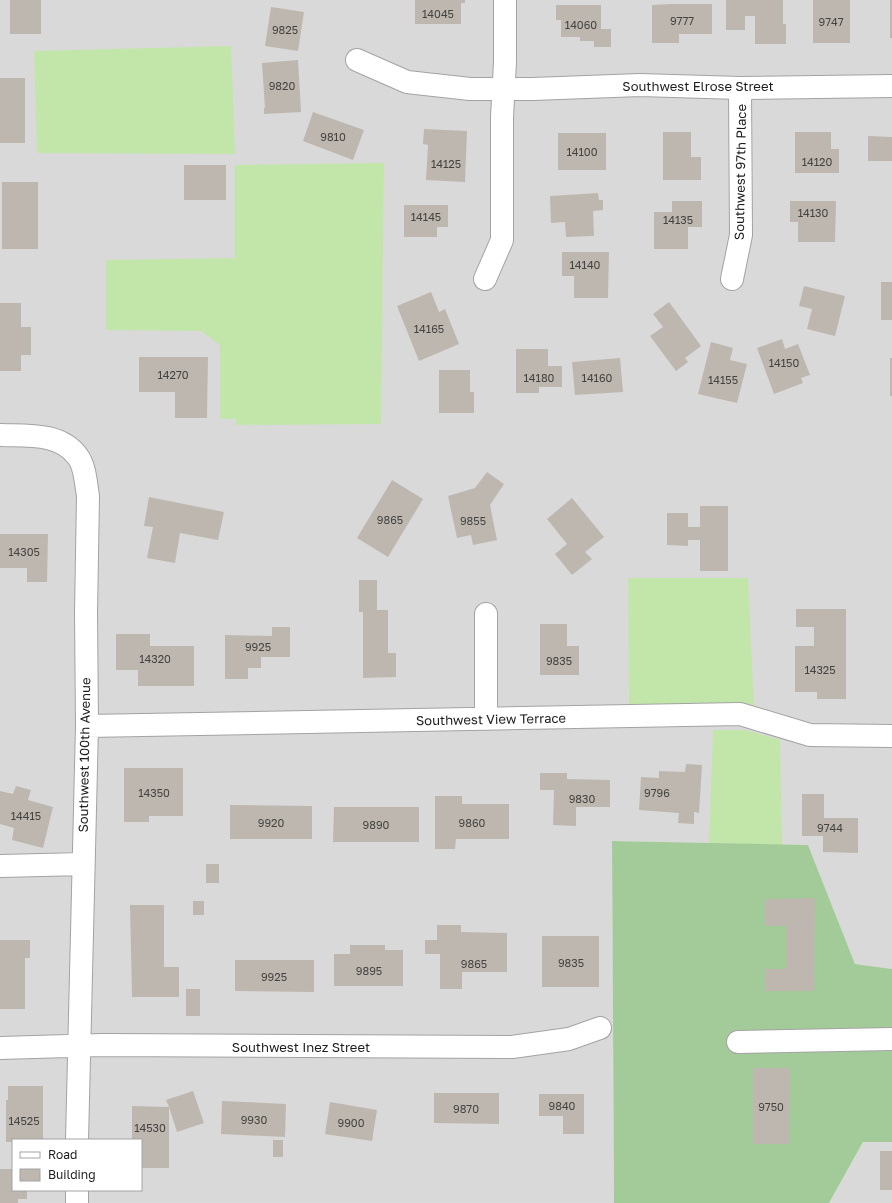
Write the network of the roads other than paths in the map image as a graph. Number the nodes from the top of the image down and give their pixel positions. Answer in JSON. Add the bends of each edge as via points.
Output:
{"nodes":[{"id":1,"x":505,"y":0,"type":"edge"},
{"id":2,"x":357,"y":60,"type":"dead end"},
{"id":3,"x":892,"y":86,"type":"edge"},
{"id":4,"x":503,"y":88,"type":"junction"},
{"id":5,"x":740,"y":88,"type":"junction"},
{"id":6,"x":485,"y":279,"type":"dead end"},
{"id":7,"x":732,"y":279,"type":"dead end"},
{"id":8,"x":0,"y":435,"type":"edge"},
{"id":9,"x":486,"y":614,"type":"dead end"},
{"id":10,"x":486,"y":719,"type":"junction"},
{"id":11,"x":87,"y":726,"type":"junction"},
{"id":12,"x":892,"y":736,"type":"edge"},
{"id":13,"x":83,"y":864,"type":"junction"},
{"id":14,"x":0,"y":866,"type":"edge"},
{"id":15,"x":600,"y":1028,"type":"dead end"},
{"id":16,"x":892,"y":1039,"type":"edge"},
{"id":17,"x":738,"y":1042,"type":"dead end"},
{"id":18,"x":79,"y":1046,"type":"junction"},
{"id":19,"x":0,"y":1048,"type":"edge"},
{"id":20,"x":77,"y":1139,"type":"edge"},
{"id":21,"x":77,"y":1191,"type":"edge"},
{"id":22,"x":77,"y":1203,"type":"edge"}],
"edges":[{"from":1,"to":4,"type":"street"},
{"from":2,"to":4,"type":"street","name":"Southwest Elrose Street","via":[[407,82],[470,89]]},
{"from":3,"to":5,"type":"street","name":"Southwest Elrose Street"},
{"from":4,"to":5,"type":"street","name":"Southwest Elrose Street","via":[[640,85]]},
{"from":4,"to":6,"type":"street","via":[[502,240]]},
{"from":5,"to":7,"type":"street","name":"Southwest 97th Place","via":[[741,235]]},
{"from":8,"to":11,"type":"street","name":"Southwest 100th Avenue","via":[[41,436],[68,447],[79,457],[86,480]]},
{"from":9,"to":10,"type":"street"},
{"from":10,"to":11,"type":"street","name":"Southwest View Terrace"},
{"from":10,"to":12,"type":"street","name":"Southwest View Terrace","via":[[740,714],[810,735]]},
{"from":11,"to":13,"type":"street","name":"Southwest 100th Avenue"},
{"from":13,"to":14,"type":"street"},
{"from":13,"to":18,"type":"street","name":"Southwest 100th Avenue"},
{"from":15,"to":18,"type":"street","name":"Southwest Inez Street","via":[[569,1039],[512,1047]]},
{"from":16,"to":17,"type":"street"},
{"from":18,"to":19,"type":"street","name":"Southwest Inez Street"},
{"from":18,"to":20,"type":"street","name":"Southwest 100th Avenue"},
{"from":21,"to":22,"type":"street"}]}
